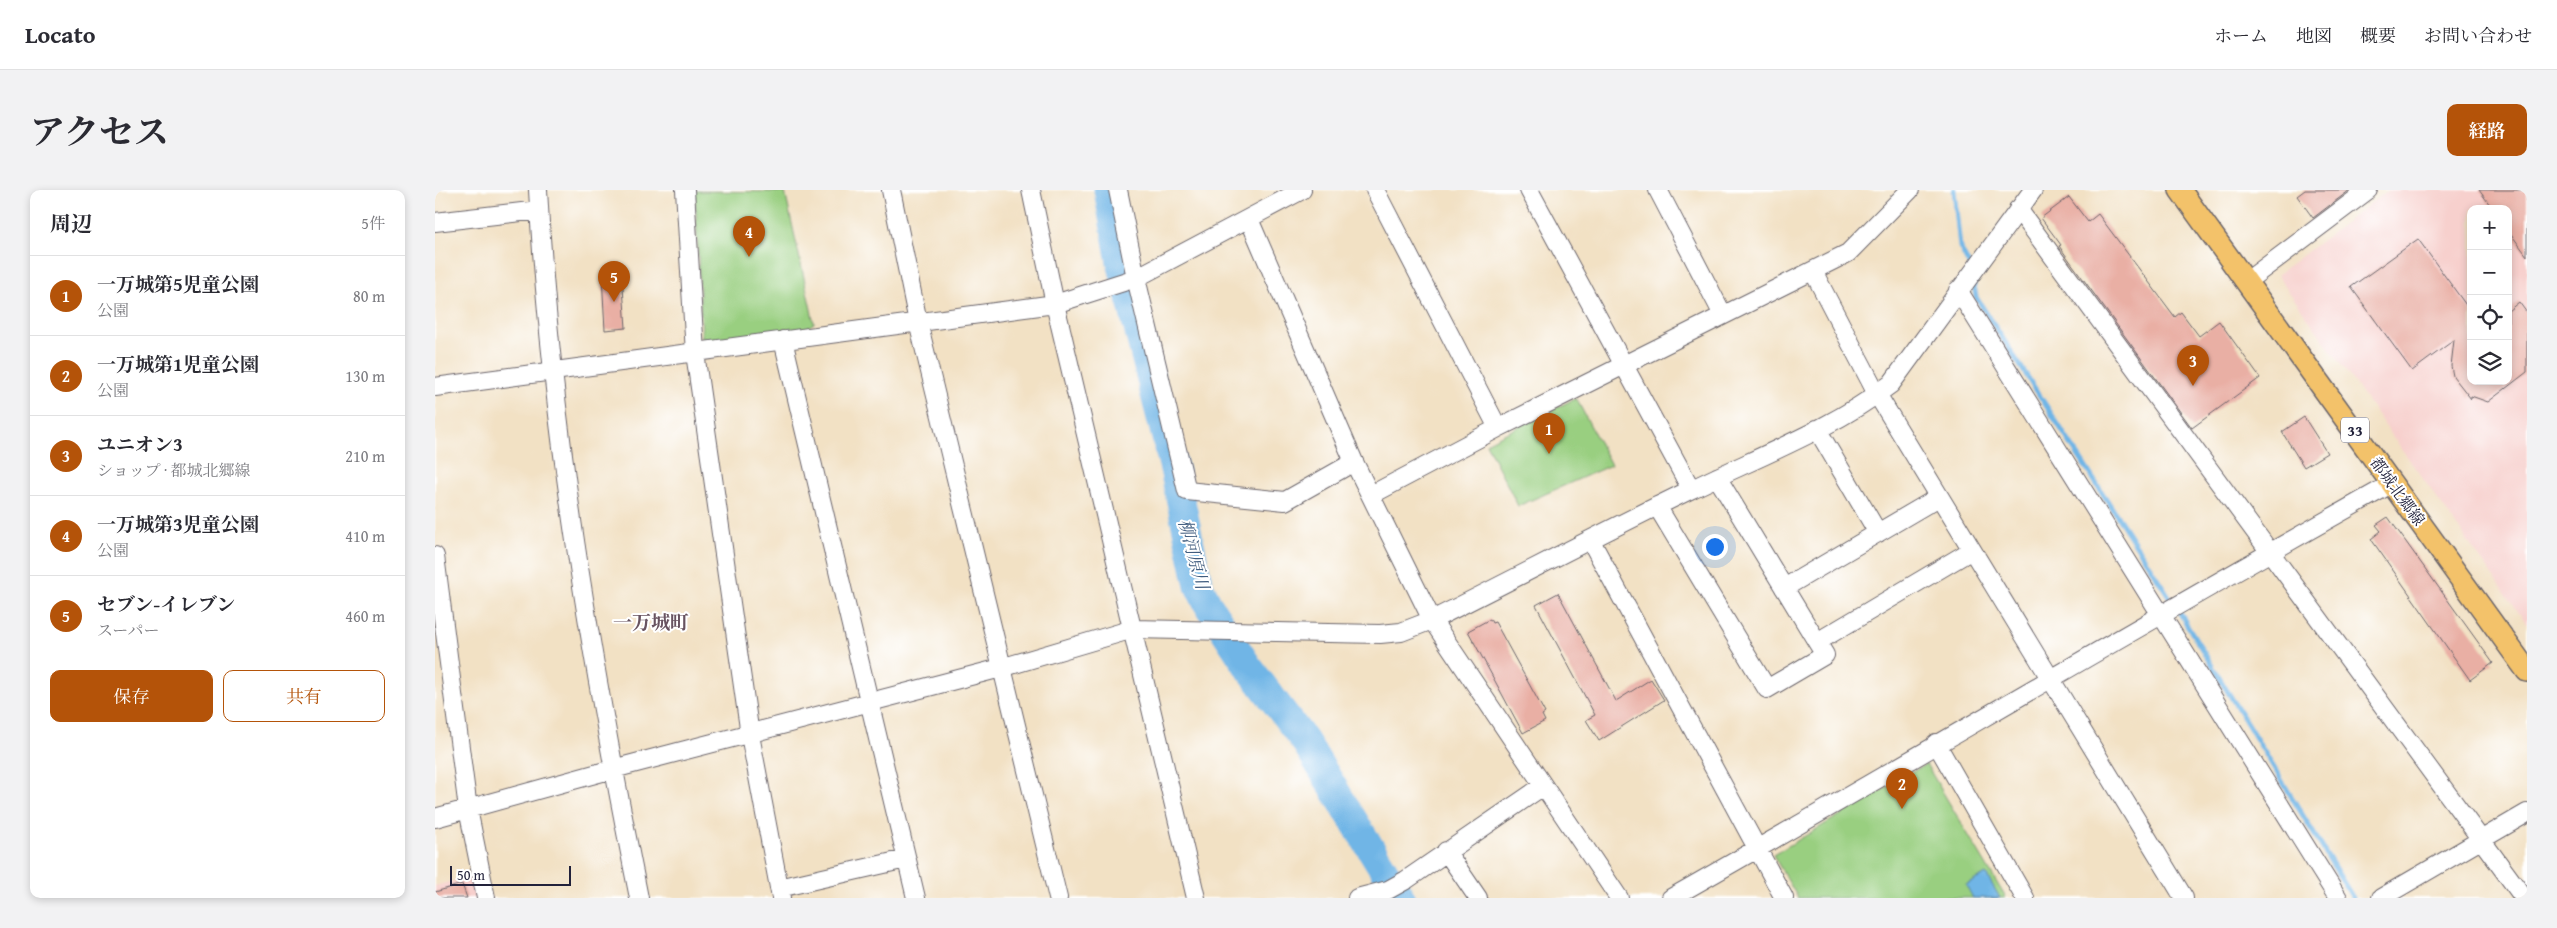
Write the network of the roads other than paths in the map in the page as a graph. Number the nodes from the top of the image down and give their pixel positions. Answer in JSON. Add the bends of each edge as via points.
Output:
{"nodes":[{"id":1,"x":538,"y":190,"type":"edge"},
{"id":2,"x":685,"y":190,"type":"edge"},
{"id":3,"x":891,"y":190,"type":"edge"},
{"id":4,"x":1031,"y":190,"type":"edge"},
{"id":5,"x":1118,"y":190,"type":"edge"},
{"id":6,"x":1302,"y":190,"type":"edge"},
{"id":7,"x":1375,"y":190,"type":"edge"},
{"id":8,"x":1529,"y":190,"type":"edge"},
{"id":9,"x":1658,"y":190,"type":"edge"},
{"id":10,"x":1910,"y":190,"type":"edge"},
{"id":11,"x":2033,"y":190,"type":"edge"},
{"id":12,"x":2180,"y":190,"type":"edge"},
{"id":13,"x":2368,"y":190,"type":"edge"},
{"id":14,"x":2018,"y":209,"type":"junction"},
{"id":15,"x":539,"y":210,"type":"junction"},
{"id":16,"x":1249,"y":219,"type":"junction"},
{"id":17,"x":435,"y":222,"type":"edge"},
{"id":18,"x":1813,"y":271,"type":"junction"},
{"id":19,"x":1128,"y":280,"type":"junction"},
{"id":20,"x":2247,"y":281,"type":"junction"},
{"id":21,"x":1958,"y":290,"type":"junction"},
{"id":22,"x":1055,"y":304,"type":"junction"},
{"id":23,"x":1723,"y":315,"type":"junction"},
{"id":24,"x":918,"y":322,"type":"junction"},
{"id":25,"x":783,"y":340,"type":"junction"},
{"id":26,"x":695,"y":353,"type":"junction"},
{"id":27,"x":1623,"y":366,"type":"junction"},
{"id":28,"x":554,"y":370,"type":"junction"},
{"id":29,"x":435,"y":386,"type":"edge"},
{"id":30,"x":1877,"y":394,"type":"junction"},
{"id":31,"x":1498,"y":428,"type":"junction"},
{"id":32,"x":1817,"y":429,"type":"junction"},
{"id":33,"x":1354,"y":462,"type":"junction"},
{"id":34,"x":1717,"y":477,"type":"junction"},
{"id":35,"x":2393,"y":483,"type":"junction"},
{"id":36,"x":1691,"y":489,"type":"junction"},
{"id":37,"x":1371,"y":495,"type":"junction"},
{"id":38,"x":1939,"y":497,"type":"junction"},
{"id":39,"x":1657,"y":506,"type":"junction"},
{"id":40,"x":1878,"y":533,"type":"junction"},
{"id":41,"x":1591,"y":541,"type":"junction"},
{"id":42,"x":1972,"y":550,"type":"junction"},
{"id":43,"x":2270,"y":552,"type":"junction"},
{"id":44,"x":435,"y":556,"type":"edge"},
{"id":45,"x":1784,"y":588,"type":"junction"},
{"id":46,"x":2161,"y":615,"type":"junction"},
{"id":47,"x":1432,"y":620,"type":"junction"},
{"id":48,"x":1133,"y":629,"type":"junction"},
{"id":49,"x":1817,"y":642,"type":"junction"},
{"id":50,"x":1001,"y":668,"type":"junction"},
{"id":51,"x":2527,"y":671,"type":"edge"},
{"id":52,"x":2052,"y":680,"type":"junction"},
{"id":53,"x":869,"y":701,"type":"junction"},
{"id":54,"x":751,"y":735,"type":"junction"},
{"id":55,"x":1936,"y":743,"type":"junction"},
{"id":56,"x":613,"y":769,"type":"junction"},
{"id":57,"x":1543,"y":786,"type":"junction"},
{"id":58,"x":468,"y":809,"type":"junction"},
{"id":59,"x":2527,"y":813,"type":"edge"},
{"id":60,"x":435,"y":818,"type":"edge"},
{"id":61,"x":2481,"y":840,"type":"junction"},
{"id":62,"x":1756,"y":849,"type":"junction"},
{"id":63,"x":1446,"y":851,"type":"junction"},
{"id":64,"x":906,"y":859,"type":"junction"},
{"id":65,"x":781,"y":893,"type":"edge"},
{"id":66,"x":1390,"y":894,"type":"edge"},
{"id":67,"x":486,"y":898,"type":"edge"},
{"id":68,"x":639,"y":898,"type":"edge"},
{"id":69,"x":916,"y":898,"type":"edge"},
{"id":70,"x":1058,"y":898,"type":"edge"},
{"id":71,"x":1196,"y":898,"type":"edge"},
{"id":72,"x":1357,"y":898,"type":"edge"},
{"id":73,"x":1478,"y":898,"type":"edge"},
{"id":74,"x":1619,"y":898,"type":"edge"},
{"id":75,"x":1671,"y":898,"type":"edge"},
{"id":76,"x":1784,"y":898,"type":"edge"},
{"id":77,"x":2025,"y":898,"type":"edge"},
{"id":78,"x":2184,"y":898,"type":"edge"},
{"id":79,"x":2337,"y":898,"type":"edge"},
{"id":80,"x":2381,"y":898,"type":"edge"},
{"id":81,"x":2524,"y":898,"type":"edge"}],
"edges":[{"from":1,"to":15,"type":"street"},
{"from":2,"to":26,"type":"street"},
{"from":3,"to":24,"type":"street"},
{"from":4,"to":22,"type":"street"},
{"from":5,"to":19,"type":"street"},
{"from":6,"to":16,"type":"street"},
{"from":7,"to":31,"type":"street"},
{"from":8,"to":27,"type":"street"},
{"from":9,"to":23,"type":"street"},
{"from":10,"to":18,"type":"street","via":[[1848,253]]},
{"from":11,"to":14,"type":"street"},
{"from":12,"to":20,"type":"main road","name":"都城北郷線","number":"33"},
{"from":13,"to":20,"type":"street"},
{"from":14,"to":21,"type":"street"},
{"from":14,"to":43,"type":"street"},
{"from":15,"to":17,"type":"street"},
{"from":15,"to":28,"type":"street"},
{"from":16,"to":19,"type":"street"},
{"from":16,"to":33,"type":"street"},
{"from":18,"to":23,"type":"street"},
{"from":18,"to":30,"type":"street"},
{"from":19,"to":22,"type":"street"},
{"from":19,"to":33,"type":"street","via":[[1187,491],[1285,501]]},
{"from":20,"to":35,"type":"main road","name":"都城北郷線","number":"33"},
{"from":21,"to":30,"type":"street","via":[[1891,384]]},
{"from":21,"to":46,"type":"street"},
{"from":22,"to":24,"type":"street"},
{"from":22,"to":48,"type":"street"},
{"from":23,"to":27,"type":"street"},
{"from":24,"to":25,"type":"street"},
{"from":24,"to":50,"type":"street"},
{"from":25,"to":26,"type":"street"},
{"from":25,"to":53,"type":"street"},
{"from":26,"to":28,"type":"street"},
{"from":26,"to":54,"type":"street"},
{"from":27,"to":31,"type":"street"},
{"from":27,"to":36,"type":"street"},
{"from":28,"to":29,"type":"street"},
{"from":28,"to":56,"type":"street","via":[[579,562]]},
{"from":30,"to":32,"type":"street"},
{"from":30,"to":38,"type":"street"},
{"from":31,"to":37,"type":"street"},
{"from":32,"to":34,"type":"street"},
{"from":32,"to":40,"type":"street"},
{"from":33,"to":37,"type":"street"},
{"from":34,"to":36,"type":"street"},
{"from":34,"to":45,"type":"street"},
{"from":35,"to":43,"type":"street"},
{"from":35,"to":51,"type":"main road","name":"都城北郷線","number":"33"},
{"from":36,"to":39,"type":"street"},
{"from":37,"to":47,"type":"street"},
{"from":38,"to":40,"type":"street"},
{"from":38,"to":42,"type":"street"},
{"from":39,"to":41,"type":"street"},
{"from":39,"to":49,"type":"street","via":[[1767,689],[1825,655]]},
{"from":40,"to":45,"type":"street"},
{"from":41,"to":47,"type":"street"},
{"from":41,"to":62,"type":"street"},
{"from":42,"to":49,"type":"street"},
{"from":42,"to":52,"type":"street"},
{"from":43,"to":46,"type":"street"},
{"from":43,"to":61,"type":"street"},
{"from":44,"to":58,"type":"street"},
{"from":45,"to":49,"type":"street"},
{"from":46,"to":52,"type":"street"},
{"from":46,"to":79,"type":"street"},
{"from":47,"to":48,"type":"street","via":[[1401,632],[1380,634]]},
{"from":47,"to":57,"type":"street"},
{"from":48,"to":50,"type":"street"},
{"from":48,"to":71,"type":"street"},
{"from":50,"to":53,"type":"street"},
{"from":50,"to":70,"type":"street"},
{"from":52,"to":55,"type":"street"},
{"from":52,"to":78,"type":"street"},
{"from":53,"to":54,"type":"street"},
{"from":53,"to":64,"type":"street"},
{"from":54,"to":56,"type":"street"},
{"from":54,"to":65,"type":"street"},
{"from":55,"to":62,"type":"street"},
{"from":55,"to":77,"type":"street"},
{"from":56,"to":58,"type":"street"},
{"from":56,"to":68,"type":"street"},
{"from":57,"to":63,"type":"street"},
{"from":57,"to":74,"type":"street"},
{"from":58,"to":60,"type":"street"},
{"from":58,"to":67,"type":"street"},
{"from":59,"to":61,"type":"street"},
{"from":61,"to":80,"type":"street"},
{"from":61,"to":81,"type":"street"},
{"from":62,"to":75,"type":"street"},
{"from":62,"to":76,"type":"street"},
{"from":63,"to":66,"type":"street"},
{"from":63,"to":73,"type":"street"},
{"from":64,"to":65,"type":"street"},
{"from":64,"to":69,"type":"street"},
{"from":66,"to":72,"type":"street"}]}
